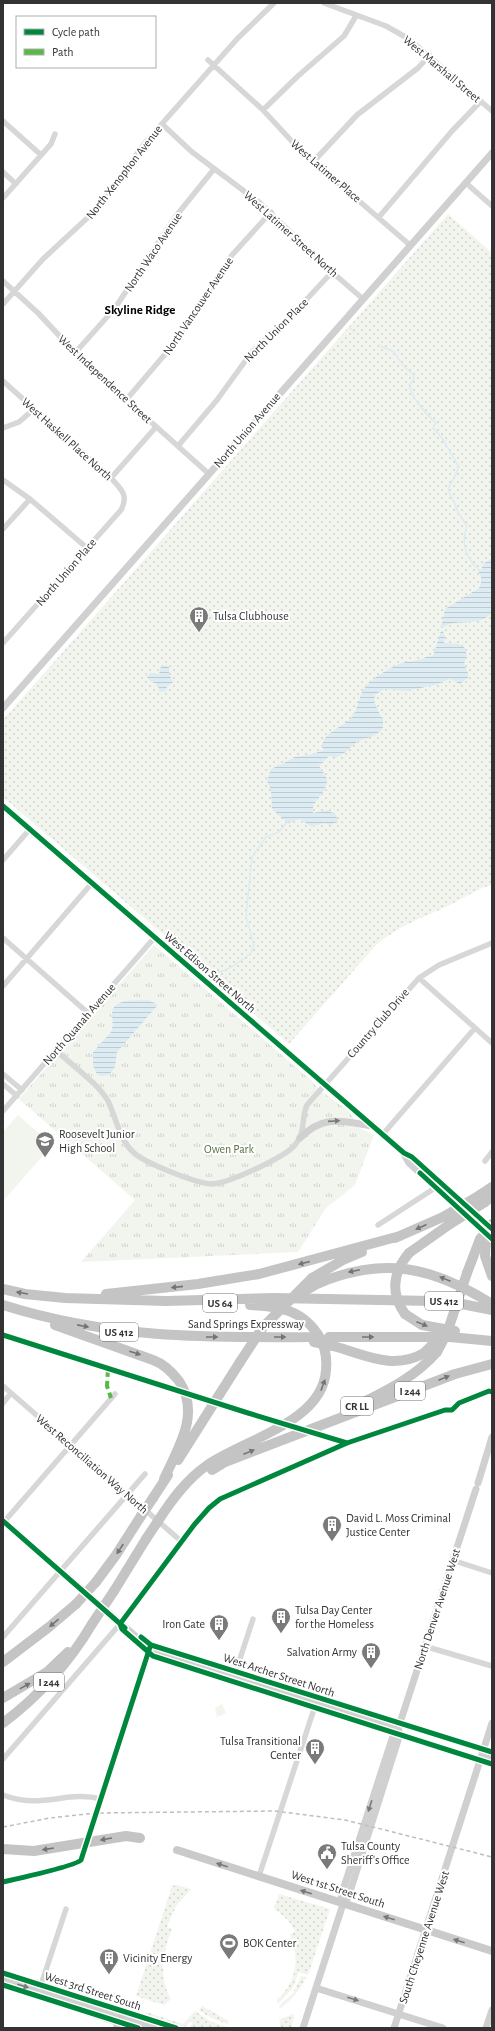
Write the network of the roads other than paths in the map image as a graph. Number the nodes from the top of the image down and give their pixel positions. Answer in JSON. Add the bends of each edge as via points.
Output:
{"nodes":[{"id":1,"x":274,"y":3,"type":"edge"},
{"id":2,"x":324,"y":3,"type":"edge"},
{"id":3,"x":356,"y":16,"type":"junction"},
{"id":4,"x":430,"y":55,"type":"junction"},
{"id":5,"x":208,"y":60,"type":"dead end"},
{"id":6,"x":214,"y":65,"type":"junction"},
{"id":7,"x":481,"y":101,"type":"junction"},
{"id":8,"x":263,"y":110,"type":"junction"},
{"id":9,"x":492,"y":111,"type":"edge"},
{"id":10,"x":3,"y":121,"type":"edge"},
{"id":11,"x":162,"y":124,"type":"junction"},
{"id":12,"x":55,"y":134,"type":"dead end"},
{"id":13,"x":492,"y":153,"type":"edge"},
{"id":14,"x":41,"y":155,"type":"junction"},
{"id":15,"x":313,"y":162,"type":"junction"},
{"id":16,"x":214,"y":169,"type":"junction"},
{"id":17,"x":3,"y":172,"type":"edge"},
{"id":18,"x":466,"y":183,"type":"junction"},
{"id":19,"x":16,"y":184,"type":"junction"},
{"id":20,"x":3,"y":198,"type":"edge"},
{"id":21,"x":492,"y":206,"type":"edge"},
{"id":22,"x":270,"y":212,"type":"junction"},
{"id":23,"x":379,"y":217,"type":"junction"},
{"id":24,"x":410,"y":246,"type":"junction"},
{"id":25,"x":332,"y":272,"type":"junction"},
{"id":26,"x":3,"y":281,"type":"edge"},
{"id":27,"x":14,"y":291,"type":"junction"},
{"id":28,"x":363,"y":299,"type":"junction"},
{"id":29,"x":3,"y":304,"type":"edge"},
{"id":30,"x":75,"y":353,"type":"junction"},
{"id":31,"x":3,"y":381,"type":"edge"},
{"id":32,"x":126,"y":400,"type":"junction"},
{"id":33,"x":34,"y":409,"type":"junction"},
{"id":34,"x":156,"y":427,"type":"junction"},
{"id":35,"x":3,"y":428,"type":"edge"},
{"id":36,"x":178,"y":446,"type":"junction"},
{"id":37,"x":209,"y":474,"type":"junction"},
{"id":38,"x":111,"y":478,"type":"junction"},
{"id":39,"x":3,"y":480,"type":"edge"},
{"id":40,"x":30,"y":499,"type":"junction"},
{"id":41,"x":125,"y":499,"type":"joint"},
{"id":42,"x":3,"y":529,"type":"edge"},
{"id":43,"x":87,"y":548,"type":"junction"},
{"id":44,"x":3,"y":643,"type":"edge"},
{"id":45,"x":3,"y":708,"type":"edge"},
{"id":46,"x":3,"y":806,"type":"edge"},
{"id":47,"x":30,"y":829,"type":"junction"},
{"id":48,"x":3,"y":860,"type":"edge"},
{"id":49,"x":92,"y":883,"type":"junction"},
{"id":50,"x":155,"y":937,"type":"junction"},
{"id":51,"x":3,"y":938,"type":"edge"},
{"id":52,"x":492,"y":943,"type":"edge"},
{"id":53,"x":26,"y":959,"type":"junction"},
{"id":54,"x":419,"y":978,"type":"junction"},
{"id":55,"x":3,"y":986,"type":"edge"},
{"id":56,"x":88,"y":1013,"type":"junction"},
{"id":57,"x":475,"y":1028,"type":"junction"},
{"id":58,"x":492,"y":1043,"type":"edge"},
{"id":59,"x":56,"y":1050,"type":"junction"},
{"id":60,"x":3,"y":1074,"type":"edge"},
{"id":61,"x":3,"y":1084,"type":"edge"},
{"id":62,"x":325,"y":1084,"type":"junction"},
{"id":63,"x":22,"y":1090,"type":"junction"},
{"id":64,"x":16,"y":1096,"type":"junction"},
{"id":65,"x":3,"y":1111,"type":"edge"},
{"id":66,"x":374,"y":1126,"type":"junction"},
{"id":67,"x":383,"y":1134,"type":"junction"},
{"id":68,"x":300,"y":1138,"type":"junction"},
{"id":69,"x":492,"y":1152,"type":"edge"},
{"id":70,"x":485,"y":1161,"type":"dead end"},
{"id":71,"x":438,"y":1185,"type":"junction"},
{"id":72,"x":492,"y":1187,"type":"edge"},
{"id":73,"x":486,"y":1198,"type":"edge"},
{"id":74,"x":492,"y":1224,"type":"edge"},
{"id":75,"x":378,"y":1225,"type":"dead end"},
{"id":76,"x":492,"y":1228,"type":"edge"},
{"id":77,"x":400,"y":1236,"type":"junction"},
{"id":78,"x":492,"y":1239,"type":"edge"},
{"id":79,"x":492,"y":1276,"type":"edge"},
{"id":80,"x":315,"y":1280,"type":"junction"},
{"id":81,"x":3,"y":1289,"type":"edge"},
{"id":82,"x":65,"y":1298,"type":"junction"},
{"id":83,"x":166,"y":1301,"type":"junction"},
{"id":84,"x":492,"y":1304,"type":"edge"},
{"id":85,"x":4,"y":1305,"type":"edge"},
{"id":86,"x":492,"y":1310,"type":"edge"},
{"id":87,"x":451,"y":1318,"type":"junction"},
{"id":88,"x":492,"y":1339,"type":"edge"},
{"id":89,"x":331,"y":1341,"type":"junction"},
{"id":90,"x":492,"y":1364,"type":"edge"},
{"id":91,"x":3,"y":1386,"type":"edge"},
{"id":92,"x":11,"y":1393,"type":"junction"},
{"id":93,"x":115,"y":1394,"type":"dead end"},
{"id":94,"x":3,"y":1403,"type":"edge"},
{"id":95,"x":328,"y":1421,"type":"junction"},
{"id":96,"x":492,"y":1437,"type":"edge"},
{"id":97,"x":71,"y":1445,"type":"junction"},
{"id":98,"x":145,"y":1474,"type":"dead end"},
{"id":99,"x":164,"y":1479,"type":"junction"},
{"id":100,"x":127,"y":1494,"type":"junction"},
{"id":101,"x":170,"y":1503,"type":"junction"},
{"id":102,"x":3,"y":1522,"type":"edge"},
{"id":103,"x":182,"y":1542,"type":"dead end"},
{"id":104,"x":452,"y":1560,"type":"junction"},
{"id":105,"x":61,"y":1571,"type":"junction"},
{"id":106,"x":492,"y":1573,"type":"edge"},
{"id":107,"x":253,"y":1619,"type":"dead end"},
{"id":108,"x":120,"y":1624,"type":"junction"},
{"id":109,"x":90,"y":1628,"type":"junction"},
{"id":110,"x":3,"y":1637,"type":"edge"},
{"id":111,"x":424,"y":1646,"type":"junction"},
{"id":112,"x":3,"y":1662,"type":"edge"},
{"id":113,"x":492,"y":1666,"type":"edge"},
{"id":114,"x":234,"y":1677,"type":"junction"},
{"id":115,"x":3,"y":1698,"type":"edge"},
{"id":116,"x":316,"y":1703,"type":"junction"},
{"id":117,"x":3,"y":1723,"type":"edge"},
{"id":118,"x":492,"y":1723,"type":"edge"},
{"id":119,"x":398,"y":1729,"type":"junction"},
{"id":120,"x":482,"y":1755,"type":"junction"},
{"id":121,"x":492,"y":1758,"type":"edge"},
{"id":122,"x":3,"y":1759,"type":"edge"},
{"id":123,"x":3,"y":1795,"type":"edge"},
{"id":124,"x":100,"y":1799,"type":"dead end"},
{"id":125,"x":140,"y":1838,"type":"dead end"},
{"id":126,"x":3,"y":1849,"type":"edge"},
{"id":127,"x":177,"y":1850,"type":"dead end"},
{"id":128,"x":259,"y":1876,"type":"junction"},
{"id":129,"x":343,"y":1904,"type":"junction"},
{"id":130,"x":66,"y":1909,"type":"dead end"},
{"id":131,"x":426,"y":1930,"type":"junction"},
{"id":132,"x":492,"y":1951,"type":"edge"},
{"id":133,"x":3,"y":1979,"type":"edge"},
{"id":134,"x":316,"y":1988,"type":"junction"},
{"id":135,"x":40,"y":1991,"type":"junction"},
{"id":136,"x":492,"y":2010,"type":"edge"},
{"id":137,"x":399,"y":2014,"type":"junction"},
{"id":138,"x":119,"y":2023,"type":"edge"},
{"id":139,"x":154,"y":2028,"type":"edge"},
{"id":140,"x":303,"y":2028,"type":"edge"},
{"id":141,"x":394,"y":2028,"type":"edge"},
{"id":142,"x":443,"y":2028,"type":"edge"},
{"id":143,"x":486,"y":2028,"type":"edge"}],
"edges":[{"from":1,"to":6,"type":"street","name":"North Xenophon Avenue"},
{"from":2,"to":3,"type":"street","name":"West Marshall Street"},
{"from":3,"to":4,"type":"street","name":"West Marshall Street","via":[[392,29]]},
{"from":3,"to":8,"type":"street","via":[[344,36]]},
{"from":4,"to":7,"type":"street","name":"West Marshall Street"},
{"from":4,"to":15,"type":"street","via":[[418,68],[357,115]]},
{"from":5,"to":6,"type":"street","name":"West Latimer Place"},
{"from":6,"to":8,"type":"street","name":"West Latimer Place"},
{"from":6,"to":11,"type":"street","name":"North Xenophon Avenue"},
{"from":7,"to":9,"type":"street","name":"West Marshall Street"},
{"from":7,"to":23,"type":"street"},
{"from":8,"to":15,"type":"street","name":"West Latimer Place"},
{"from":10,"to":14,"type":"street"},
{"from":11,"to":16,"type":"street","name":"West Latimer Street North"},
{"from":11,"to":27,"type":"street","name":"North Xenophon Avenue","via":[[134,156],[97,209],[43,259]]},
{"from":12,"to":14,"type":"street","via":[[51,144]]},
{"from":13,"to":18,"type":"main road","name":"North Union Avenue"},
{"from":14,"to":19,"type":"street"},
{"from":15,"to":23,"type":"street","name":"West Latimer Place"},
{"from":16,"to":22,"type":"street","name":"West Latimer Street North"},
{"from":16,"to":30,"type":"street","name":"North Waco Avenue","via":[[176,216],[115,308]]},
{"from":17,"to":19,"type":"street"},
{"from":18,"to":21,"type":"street"},
{"from":18,"to":24,"type":"main road","name":"North Union Avenue"},
{"from":19,"to":20,"type":"street"},
{"from":22,"to":25,"type":"street","name":"West Latimer Street North"},
{"from":22,"to":32,"type":"street","name":"North Vancouver Avenue","via":[[232,255],[172,346]]},
{"from":23,"to":24,"type":"street","name":"West Latimer Place"},
{"from":24,"to":28,"type":"main road","name":"North Union Avenue"},
{"from":25,"to":28,"type":"street","name":"West Latimer Street North"},
{"from":25,"to":36,"type":"street","name":"North Union Place","via":[[294,313],[251,353],[217,400]]},
{"from":26,"to":27,"type":"street","name":"West Independence Street"},
{"from":27,"to":29,"type":"street","name":"North Xenophon Avenue"},
{"from":27,"to":30,"type":"street","name":"West Independence Street"},
{"from":28,"to":37,"type":"main road","name":"North Union Avenue"},
{"from":30,"to":32,"type":"street","name":"West Independence Street"},
{"from":31,"to":33,"type":"street","name":"West Haskell Place North"},
{"from":32,"to":34,"type":"street","name":"West Independence Street"},
{"from":33,"to":35,"type":"street","via":[[19,422]]},
{"from":33,"to":38,"type":"street","name":"West Haskell Place North"},
{"from":34,"to":36,"type":"street","name":"West Independence Street"},
{"from":34,"to":38,"type":"street"},
{"from":36,"to":37,"type":"street","name":"West Independence Street"},
{"from":37,"to":45,"type":"main road","name":"North Union Avenue"},
{"from":38,"to":41,"type":"street","name":"West Haskell Place North","via":[[124,493]]},
{"from":39,"to":40,"type":"street"},
{"from":40,"to":42,"type":"street"},
{"from":40,"to":43,"type":"street"},
{"from":41,"to":43,"type":"street","name":"North Union Place","via":[[121,510]]},
{"from":43,"to":44,"type":"street","name":"North Union Place"},
{"from":46,"to":47,"type":"main road","name":"West Edison Street North"},
{"from":47,"to":48,"type":"street"},
{"from":47,"to":49,"type":"main road","name":"West Edison Street North"},
{"from":49,"to":50,"type":"main road","name":"West Edison Street North"},
{"from":49,"to":53,"type":"street"},
{"from":50,"to":56,"type":"street","name":"North Quanah Avenue"},
{"from":50,"to":62,"type":"main road","name":"West Edison Street North"},
{"from":51,"to":53,"type":"street"},
{"from":52,"to":54,"type":"street","name":"Country Club Drive","via":[[439,964]]},
{"from":53,"to":55,"type":"street"},
{"from":53,"to":56,"type":"street"},
{"from":54,"to":57,"type":"street"},
{"from":54,"to":62,"type":"street","name":"Country Club Drive"},
{"from":56,"to":59,"type":"street","name":"North Quanah Avenue"},
{"from":57,"to":58,"type":"street"},
{"from":57,"to":67,"type":"street"},
{"from":59,"to":63,"type":"street","name":"North Quanah Avenue"},
{"from":59,"to":68,"type":"street","via":[[98,1089],[107,1100],[128,1146],[138,1157],[152,1164],[202,1182],[219,1183],[290,1150]]},
{"from":60,"to":63,"type":"street"},
{"from":61,"to":64,"type":"street"},
{"from":62,"to":66,"type":"main road","name":"West Edison Street North"},
{"from":62,"to":68,"type":"street","name":"Country Club Drive","via":[[307,1105]]},
{"from":63,"to":64,"type":"street","name":"North Quanah Avenue"},
{"from":64,"to":65,"type":"street","name":"North Quanah Avenue"},
{"from":66,"to":67,"type":"main road","name":"West Edison Street North"},
{"from":68,"to":66,"type":"main road","one_way":true,"via":[[310,1128],[332,1120]]},
{"from":67,"to":71,"type":"main road","name":"West Edison Street North","via":[[412,1157]]},
{"from":69,"to":70,"type":"street"},
{"from":71,"to":75,"type":"street"},
{"from":71,"to":76,"type":"main road","name":"West Edison Street North"},
{"from":71,"to":78,"type":"main road","name":"West Edison Street North"},
{"from":72,"to":73,"type":"highway"},
{"from":73,"to":77,"type":"highway","one_way":true,"bridge":true},
{"from":73,"to":88,"type":"highway","one_way":true,"bridge":true,"via":[[409,1253],[397,1270],[395,1284],[396,1298],[405,1314],[412,1320],[428,1327]]},
{"from":74,"to":87,"type":"highway","number":"CR LL","bridge":true,"via":[[476,1248]]},
{"from":76,"to":79,"type":"highway","via":[[486,1241],[485,1256]]},
{"from":77,"to":80,"type":"highway","via":[[343,1260]]},
{"from":77,"to":82,"type":"highway","one_way":true,"via":[[244,1277]]},
{"from":84,"to":80,"type":"highway","one_way":true,"via":[[451,1281],[431,1273],[407,1268],[369,1268]]},
{"from":80,"to":99,"type":"highway","bridge":true,"via":[[273,1315],[263,1327]]},
{"from":82,"to":81,"type":"highway","name":"Sand Springs Expressway","number":"US 64","one_way":true},
{"from":82,"to":83,"type":"highway","name":"Sand Springs Expressway","number":"US 64"},
{"from":83,"to":86,"type":"highway","name":"Sand Springs Expressway","number":"US 412","via":[[274,1298],[433,1301]]},
{"from":101,"to":83,"type":"highway","number":"US 64","one_way":true,"via":[[205,1466],[306,1410],[322,1388],[327,1364],[322,1341],[314,1329],[301,1317],[286,1309],[273,1306]]},
{"from":85,"to":89,"type":"highway","name":"Sand Springs Expressway","number":"US 412","one_way":true,"via":[[75,1324],[134,1333],[180,1337],[295,1338]]},
{"from":85,"to":99,"type":"highway","one_way":true,"via":[[165,1366],[183,1389],[188,1400],[189,1416],[187,1427]]},
{"from":87,"to":89,"type":"highway","bridge":true,"via":[[438,1341],[424,1353],[406,1360],[385,1361]]},
{"from":87,"to":95,"type":"highway","number":"CR LL","bridge":true,"via":[[447,1333],[437,1352],[410,1378]]},
{"from":89,"to":88,"type":"highway","name":"Sand Springs Expressway","number":"US 412","one_way":true,"via":[[450,1337]]},
{"from":95,"to":90,"type":"highway","number":"I 244","one_way":true,"via":[[455,1374]]},
{"from":91,"to":92,"type":"street","name":"West Reconciliation Way North"},
{"from":92,"to":94,"type":"street"},
{"from":92,"to":97,"type":"street","name":"West Reconciliation Way North"},
{"from":93,"to":97,"type":"street"},
{"from":101,"to":95,"type":"highway","number":"I 244","one_way":true,"via":[[194,1482],[220,1465]]},
{"from":96,"to":104,"type":"main road","name":"North Denver Avenue West"},
{"from":97,"to":100,"type":"street","name":"West Reconciliation Way North"},
{"from":97,"to":102,"type":"street"},
{"from":98,"to":100,"type":"street"},
{"from":99,"to":112,"type":"highway","one_way":true,"bridge":true,"via":[[96,1582],[49,1628]]},
{"from":100,"to":103,"type":"street","name":"West Reconciliation Way North"},
{"from":100,"to":105,"type":"street"},
{"from":101,"to":109,"type":"highway","number":"I 244","bridge":true},
{"from":102,"to":105,"type":"main road","name":"West Archer Street North"},
{"from":104,"to":106,"type":"street"},
{"from":104,"to":111,"type":"main road","name":"North Denver Avenue West"},
{"from":105,"to":108,"type":"main road","name":"West Archer Street North"},
{"from":105,"to":110,"type":"street"},
{"from":107,"to":114,"type":"street"},
{"from":108,"to":114,"type":"main road","name":"West Archer Street North","via":[[150,1648]]},
{"from":108,"to":122,"type":"street"},
{"from":115,"to":109,"type":"highway","one_way":true,"via":[[47,1672]]},
{"from":109,"to":117,"type":"highway","number":"I 244","via":[[56,1675]]},
{"from":111,"to":113,"type":"street"},
{"from":111,"to":119,"type":"main road","name":"North Denver Avenue West"},
{"from":114,"to":116,"type":"main road","name":"West Archer Street North"},
{"from":116,"to":119,"type":"main road","name":"West Archer Street North"},
{"from":116,"to":128,"type":"street"},
{"from":118,"to":120,"type":"main road","name":"South Cheyenne Avenue West"},
{"from":119,"to":129,"type":"main road","name":"North Denver Avenue West","via":[[400,1734],[352,1873],[348,1898]]},
{"from":120,"to":121,"type":"main road"},
{"from":120,"to":131,"type":"main road","name":"South Cheyenne Avenue West"},
{"from":123,"to":124,"type":"street","via":[[29,1802],[83,1796]]},
{"from":125,"to":126,"type":"highway","one_way":true,"via":[[126,1836],[34,1851]]},
{"from":128,"to":127,"type":"main road","name":"West 1st Street South","one_way":true},
{"from":129,"to":128,"type":"main road","name":"West 1st Street South","one_way":true},
{"from":131,"to":129,"type":"main road","name":"West 1st Street South","one_way":true},
{"from":129,"to":134,"type":"main road","name":"North Denver Avenue West"},
{"from":130,"to":135,"type":"street"},
{"from":132,"to":131,"type":"main road","name":"West 1st Street South","one_way":true},
{"from":131,"to":137,"type":"main road","name":"South Cheyenne Avenue West"},
{"from":133,"to":135,"type":"main road","name":"West 3rd Street South","one_way":true},
{"from":134,"to":137,"type":"main road","one_way":true},
{"from":134,"to":140,"type":"main road","name":"North Denver Avenue West"},
{"from":135,"to":138,"type":"main road","name":"West 3rd Street South","via":[[69,2000]]},
{"from":136,"to":143,"type":"main road"},
{"from":137,"to":141,"type":"main road","name":"South Cheyenne Avenue West"},
{"from":137,"to":142,"type":"main road"},
{"from":138,"to":139,"type":"main road","name":"West 3rd Street South"}]}
